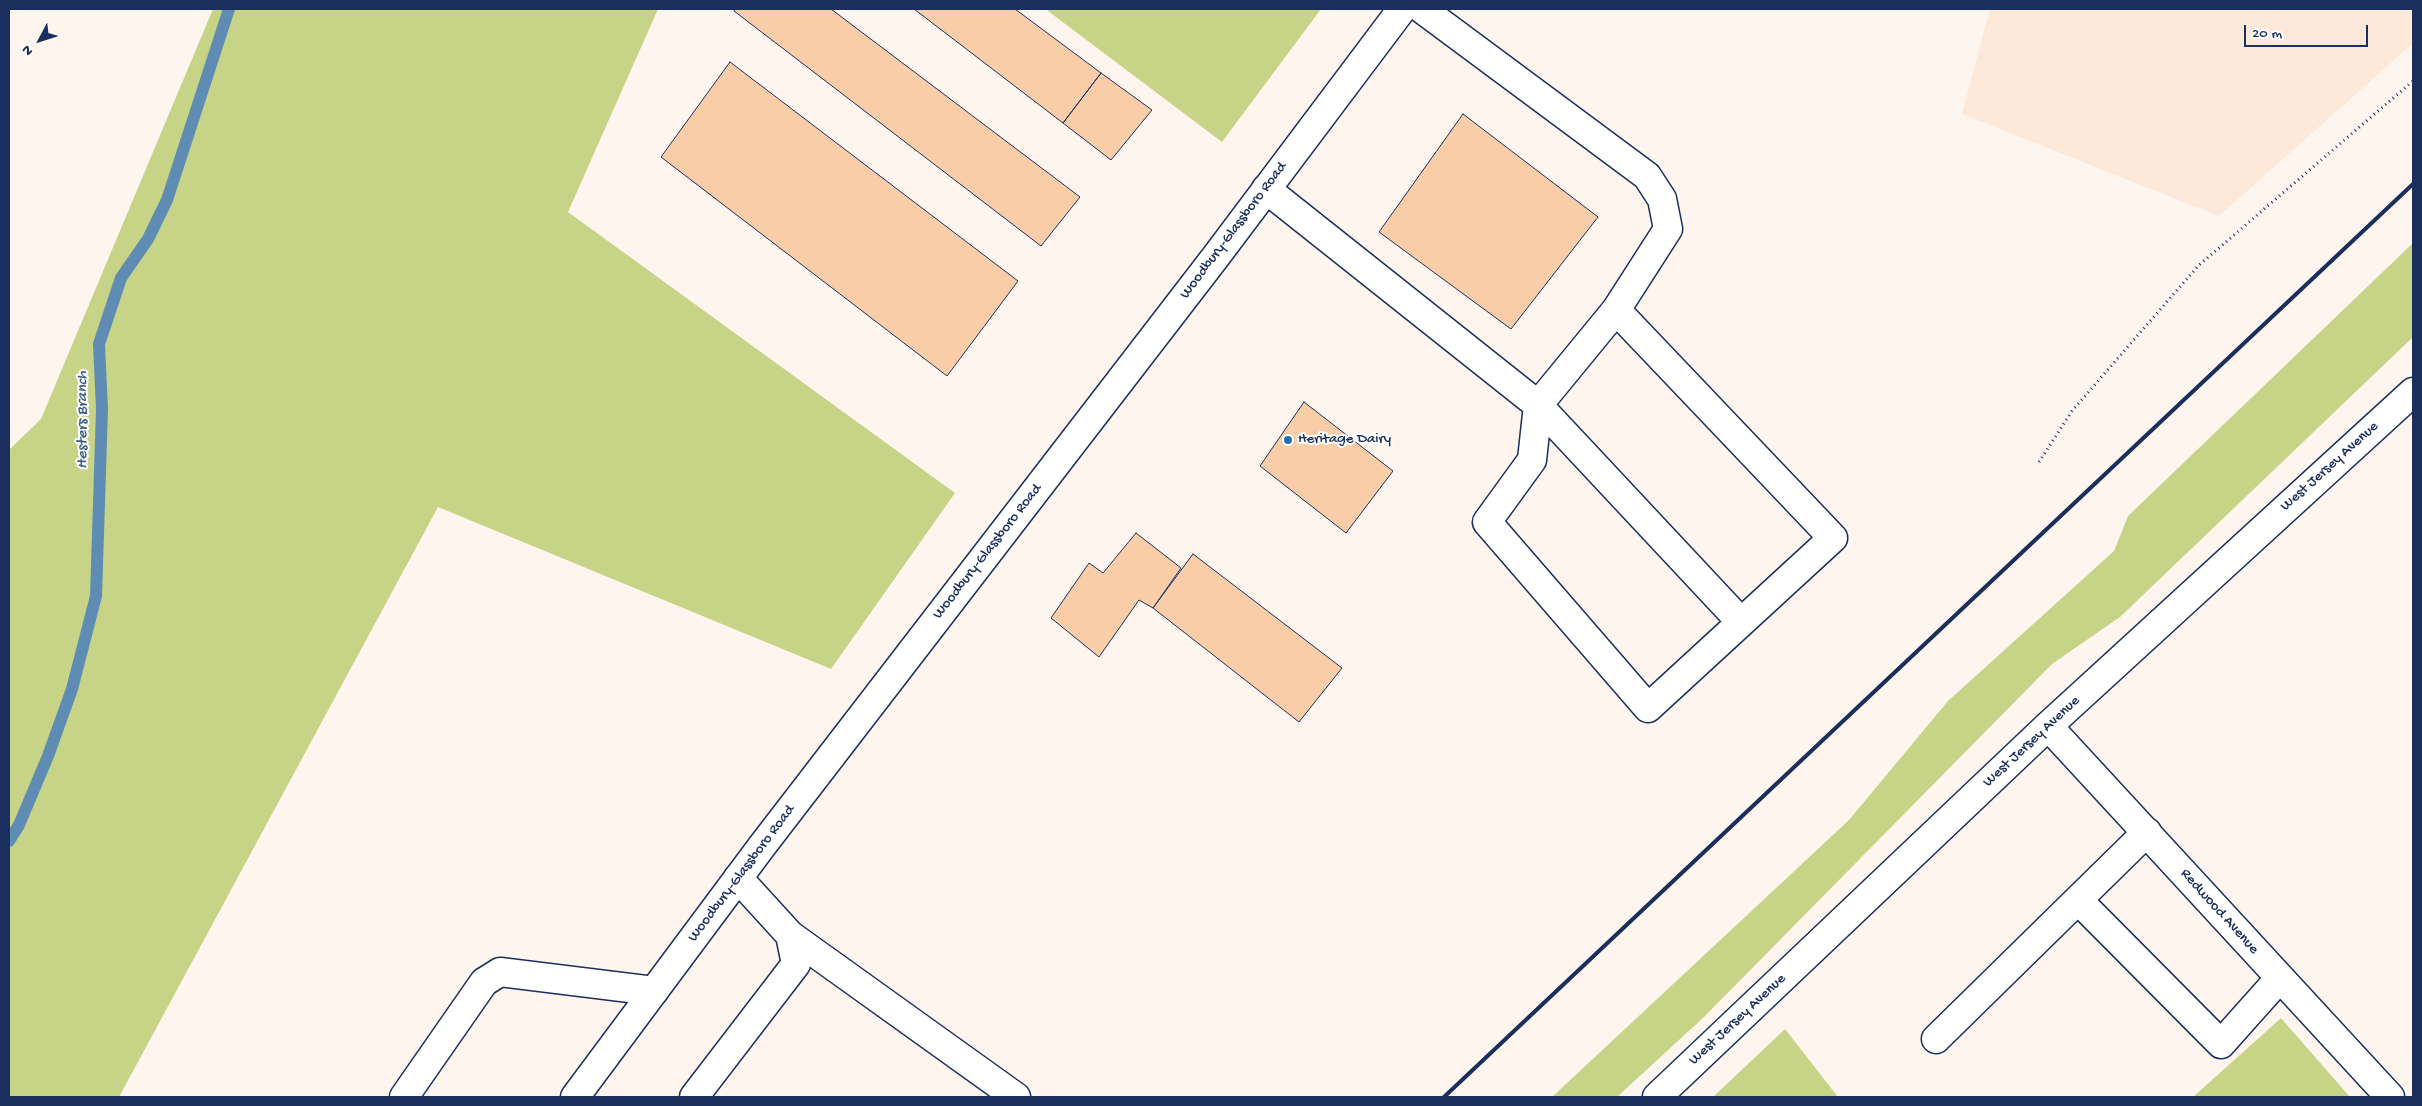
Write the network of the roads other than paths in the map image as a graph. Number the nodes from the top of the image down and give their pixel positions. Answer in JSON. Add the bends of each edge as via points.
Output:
{"nodes":[{"id":1,"x":1402,"y":9,"type":"edge"},
{"id":2,"x":1422,"y":9,"type":"edge"},
{"id":3,"x":1266,"y":189,"type":"junction"},
{"id":4,"x":1616,"y":310,"type":"junction"},
{"id":5,"x":2413,"y":392,"type":"edge"},
{"id":6,"x":1538,"y":405,"type":"junction"},
{"id":7,"x":1741,"y":622,"type":"junction"},
{"id":8,"x":2048,"y":726,"type":"junction"},
{"id":9,"x":2148,"y":832,"type":"junction"},
{"id":10,"x":738,"y":878,"type":"junction"},
{"id":11,"x":2078,"y":900,"type":"junction"},
{"id":12,"x":790,"y":935,"type":"junction"},
{"id":13,"x":2279,"y":978,"type":"junction"},
{"id":14,"x":654,"y":991,"type":"junction"},
{"id":15,"x":1936,"y":1039,"type":"dead end"},
{"id":16,"x":404,"y":1097,"type":"edge"},
{"id":17,"x":575,"y":1097,"type":"edge"},
{"id":18,"x":694,"y":1097,"type":"edge"},
{"id":19,"x":1016,"y":1097,"type":"edge"},
{"id":20,"x":1657,"y":1097,"type":"edge"},
{"id":21,"x":2390,"y":1097,"type":"edge"}],
"edges":[{"from":1,"to":3,"type":"street","name":"Woodbury-Glassboro Road"},
{"from":2,"to":4,"type":"street","via":[[1647,176],[1662,199],[1668,229]]},
{"from":3,"to":6,"type":"street"},
{"from":3,"to":10,"type":"street","name":"Woodbury-Glassboro Road"},
{"from":4,"to":6,"type":"street"},
{"from":4,"to":7,"type":"street","via":[[1833,538]]},
{"from":5,"to":8,"type":"street","name":"West Jersey Avenue"},
{"from":6,"to":7,"type":"street"},
{"from":6,"to":7,"type":"street","via":[[1532,460],[1487,522],[1648,708]]},
{"from":8,"to":9,"type":"street","name":"Redwood Avenue"},
{"from":8,"to":20,"type":"street","name":"West Jersey Avenue"},
{"from":9,"to":11,"type":"street"},
{"from":9,"to":13,"type":"street","name":"Redwood Avenue"},
{"from":10,"to":12,"type":"street"},
{"from":10,"to":14,"type":"street","name":"Woodbury-Glassboro Road"},
{"from":11,"to":13,"type":"street","via":[[2221,1044]]},
{"from":11,"to":15,"type":"street"},
{"from":12,"to":18,"type":"street","via":[[796,964]]},
{"from":12,"to":19,"type":"street"},
{"from":13,"to":21,"type":"street","name":"Redwood Avenue"},
{"from":14,"to":16,"type":"street","via":[[500,972],[484,982]]},
{"from":14,"to":17,"type":"street","name":"Woodbury-Glassboro Road"}]}
